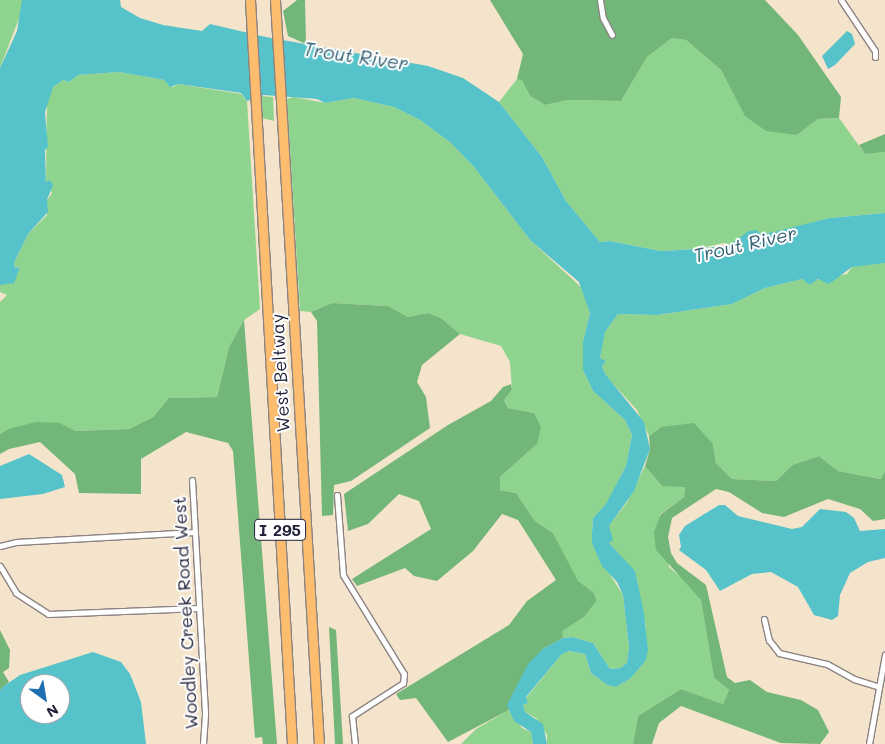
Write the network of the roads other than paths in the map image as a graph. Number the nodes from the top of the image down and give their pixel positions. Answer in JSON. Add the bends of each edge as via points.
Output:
{"nodes":[{"id":1,"x":600,"y":0,"type":"edge"},
{"id":2,"x":841,"y":0,"type":"edge"},
{"id":3,"x":250,"y":1,"type":"edge"},
{"id":4,"x":275,"y":1,"type":"edge"},
{"id":5,"x":612,"y":35,"type":"dead end"},
{"id":6,"x":875,"y":57,"type":"dead end"},
{"id":7,"x":192,"y":480,"type":"dead end"},
{"id":8,"x":337,"y":495,"type":"dead end"},
{"id":9,"x":195,"y":532,"type":"junction"},
{"id":10,"x":0,"y":546,"type":"edge"},
{"id":11,"x":0,"y":566,"type":"edge"},
{"id":12,"x":199,"y":608,"type":"junction"},
{"id":13,"x":764,"y":619,"type":"dead end"},
{"id":14,"x":885,"y":654,"type":"edge"},
{"id":15,"x":877,"y":686,"type":"junction"},
{"id":16,"x":203,"y":744,"type":"edge"},
{"id":17,"x":292,"y":744,"type":"edge"},
{"id":18,"x":319,"y":744,"type":"edge"},
{"id":19,"x":355,"y":744,"type":"edge"},
{"id":20,"x":869,"y":744,"type":"edge"}],
"edges":[{"from":1,"to":5,"type":"street","via":[[603,18]]},
{"from":2,"to":6,"type":"street","via":[[875,51]]},
{"from":3,"to":17,"type":"highway","name":"West Beltway","number":"I 295"},
{"from":4,"to":18,"type":"highway","name":"West Beltway","number":"I 295"},
{"from":7,"to":9,"type":"street","name":"Woodley Creek Road West"},
{"from":8,"to":19,"type":"street","via":[[343,575],[404,674],[404,683],[352,716]]},
{"from":9,"to":10,"type":"street","via":[[16,542]]},
{"from":9,"to":12,"type":"street","name":"Woodley Creek Road West"},
{"from":11,"to":12,"type":"street","via":[[16,593],[48,614]]},
{"from":12,"to":16,"type":"street","name":"Woodley Creek Road West","via":[[205,715]]},
{"from":13,"to":15,"type":"street","via":[[769,640],[780,653],[827,664],[854,679]]},
{"from":14,"to":15,"type":"street"},
{"from":15,"to":20,"type":"street"}]}
